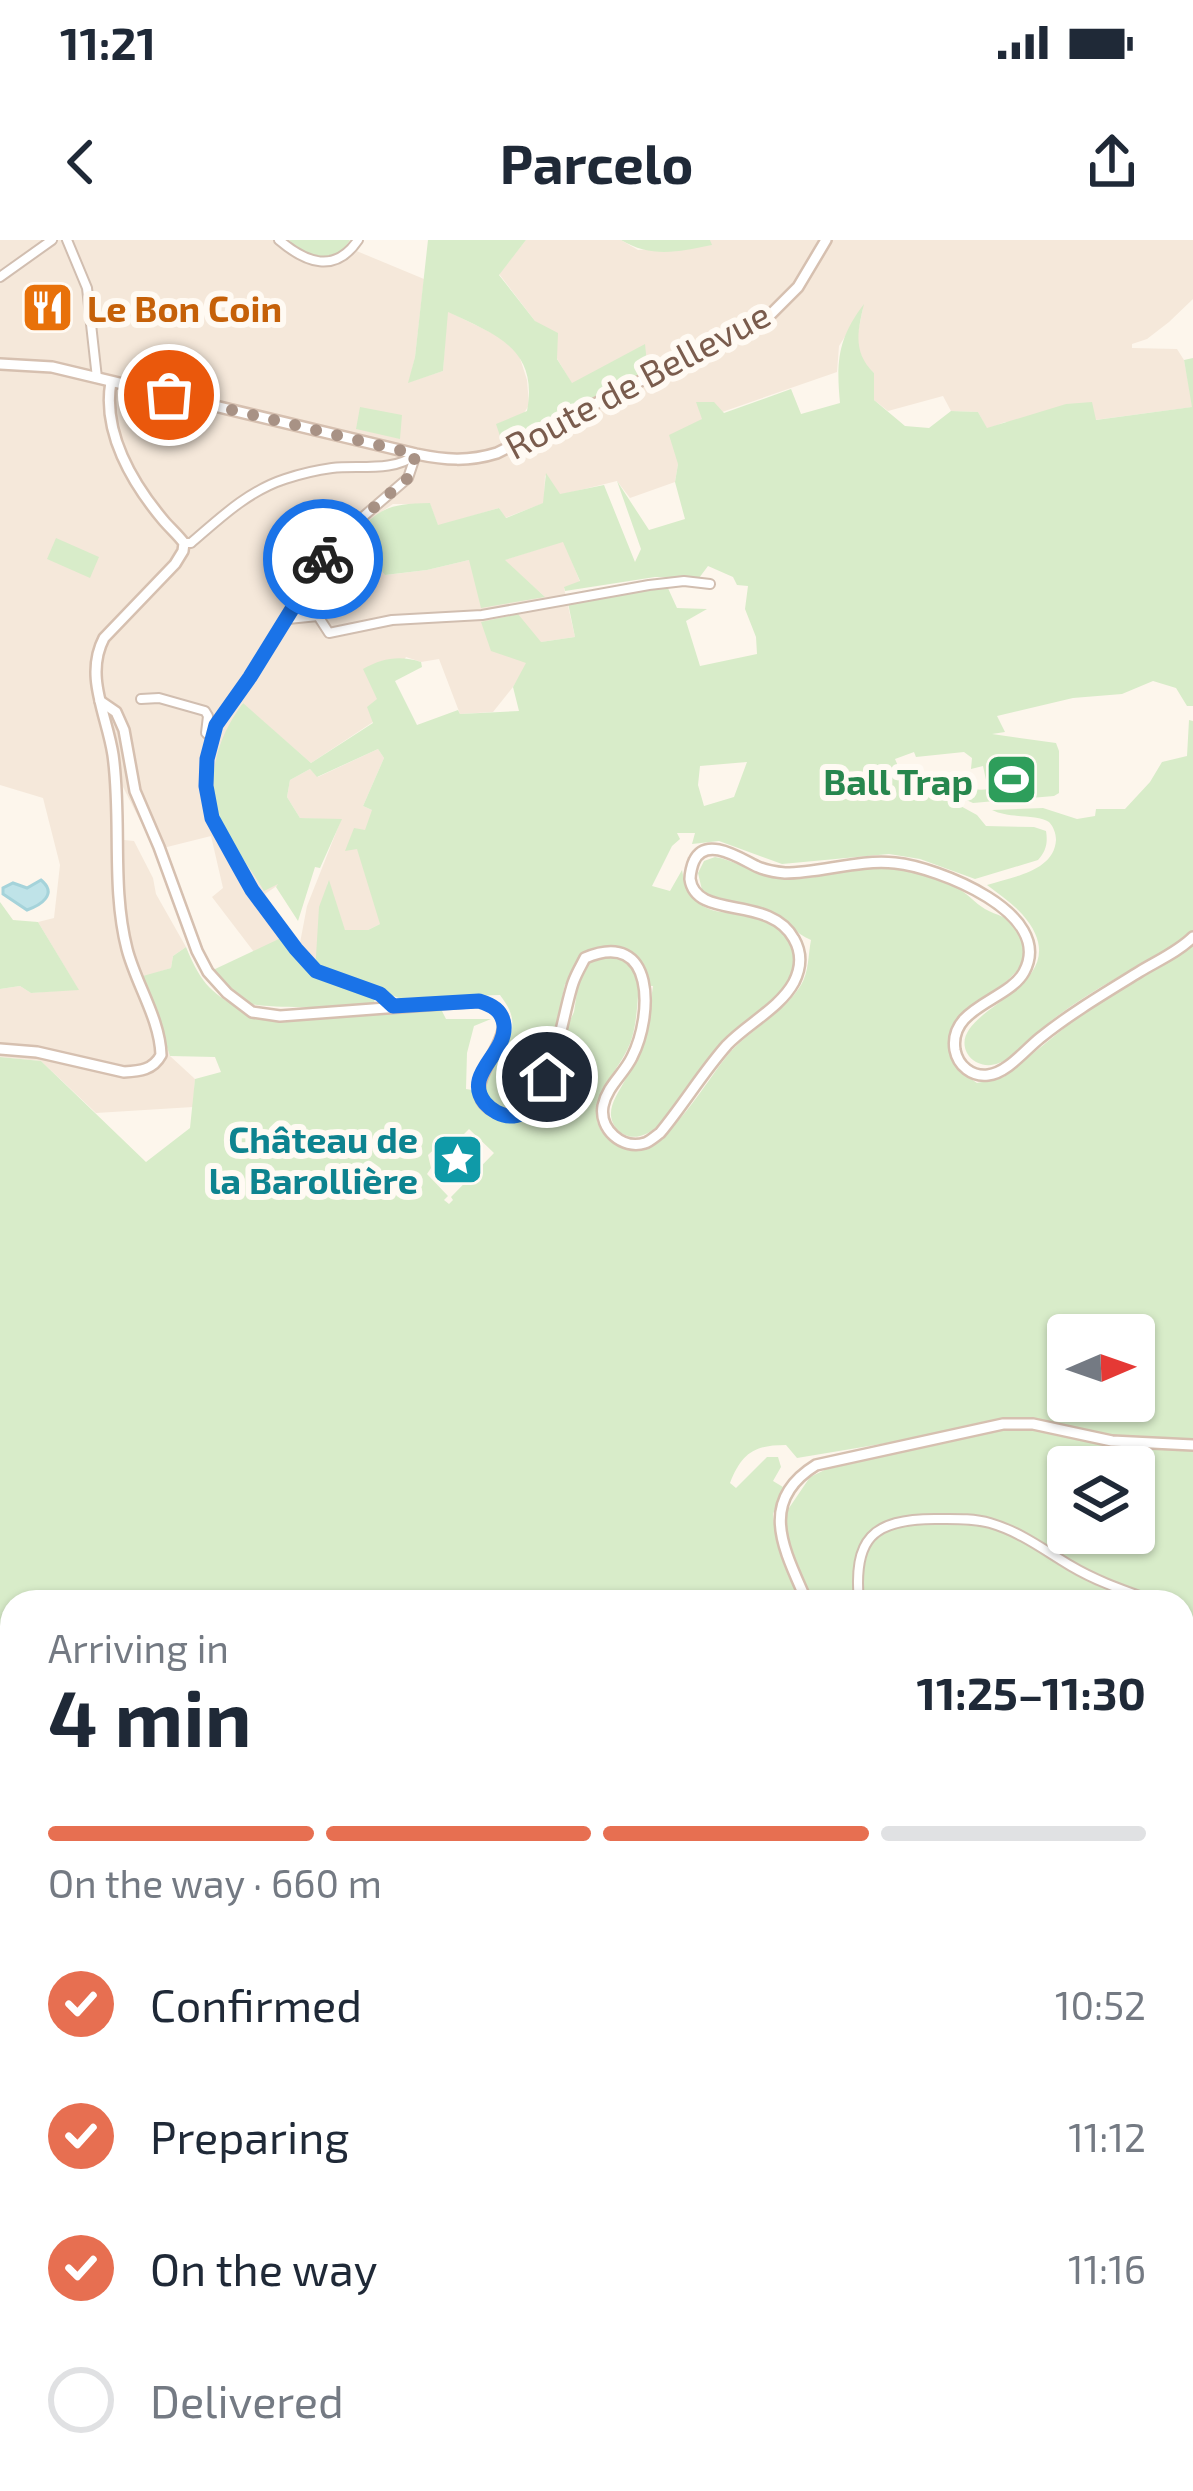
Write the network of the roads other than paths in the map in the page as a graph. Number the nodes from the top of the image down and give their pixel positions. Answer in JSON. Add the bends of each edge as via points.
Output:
{"nodes":[{"id":1,"x":52,"y":240,"type":"edge"},
{"id":2,"x":67,"y":240,"type":"edge"},
{"id":3,"x":279,"y":240,"type":"edge"},
{"id":4,"x":358,"y":240,"type":"edge"},
{"id":5,"x":826,"y":240,"type":"edge"},
{"id":6,"x":0,"y":277,"type":"edge"},
{"id":7,"x":0,"y":364,"type":"edge"},
{"id":8,"x":97,"y":379,"type":"junction"},
{"id":9,"x":111,"y":382,"type":"junction"},
{"id":10,"x":416,"y":454,"type":"junction"},
{"id":11,"x":184,"y":543,"type":"junction"},
{"id":12,"x":710,"y":584,"type":"dead end"},
{"id":13,"x":286,"y":619,"type":"junction"},
{"id":14,"x":141,"y":699,"type":"dead end"},
{"id":15,"x":100,"y":701,"type":"junction"},
{"id":16,"x":212,"y":738,"type":"junction"},
{"id":17,"x":1193,"y":937,"type":"edge"},
{"id":18,"x":393,"y":1006,"type":"junction"},
{"id":19,"x":0,"y":1049,"type":"edge"},
{"id":20,"x":1193,"y":1445,"type":"edge"},
{"id":21,"x":802,"y":1590,"type":"edge"},
{"id":22,"x":858,"y":1590,"type":"edge"},
{"id":23,"x":1120,"y":1590,"type":"edge"}],
"edges":[{"from":1,"to":6,"type":"street"},
{"from":2,"to":8,"type":"street","via":[[92,316]]},
{"from":3,"to":4,"type":"street","via":[[323,262],[349,253]]},
{"from":5,"to":10,"type":"street","name":"Route de Bellevue","via":[[769,317],[497,452],[452,461]]},
{"from":7,"to":8,"type":"street","name":"Route de Bellevue"},
{"from":8,"to":9,"type":"street","name":"Route de Bellevue"},
{"from":9,"to":10,"type":"street","name":"Route de Bellevue"},
{"from":9,"to":11,"type":"street","via":[[107,403],[119,450]]},
{"from":10,"to":11,"type":"street","via":[[396,465],[284,479]]},
{"from":10,"to":13,"type":"street","via":[[408,478],[317,566]]},
{"from":11,"to":15,"type":"street","via":[[175,564],[104,638],[94,673]]},
{"from":12,"to":13,"type":"street","via":[[649,585],[329,633],[318,616]]},
{"from":13,"to":16,"type":"street"},
{"from":14,"to":16,"type":"street","via":[[205,711]]},
{"from":15,"to":18,"type":"street","via":[[124,730],[135,791],[197,951],[227,993],[252,1012],[280,1016]]},
{"from":15,"to":19,"type":"street","via":[[113,758],[123,930],[161,1055],[151,1067],[124,1072]]},
{"from":16,"to":18,"type":"street","via":[[212,818],[252,890],[316,971]]},
{"from":17,"to":18,"type":"street","via":[[1065,1018],[1003,1069],[981,1075],[959,1062],[954,1042],[962,1022],[1023,974],[1029,940],[1011,913],[911,865],[785,873],[716,849],[701,852],[690,881],[698,896],[770,915],[796,942],[800,966],[792,986],[728,1045],[646,1143],[618,1139],[602,1116],[632,1059],[643,1015],[643,980],[628,954],[585,958],[543,1089],[522,1114],[500,1114],[482,1098],[482,1070],[504,1027],[492,1005]]},
{"from":20,"to":21,"type":"street","via":[[1003,1424],[816,1465],[797,1477],[780,1514],[784,1550]]},
{"from":22,"to":23,"type":"street","via":[[860,1552],[880,1528],[901,1519],[987,1522]]}]}
